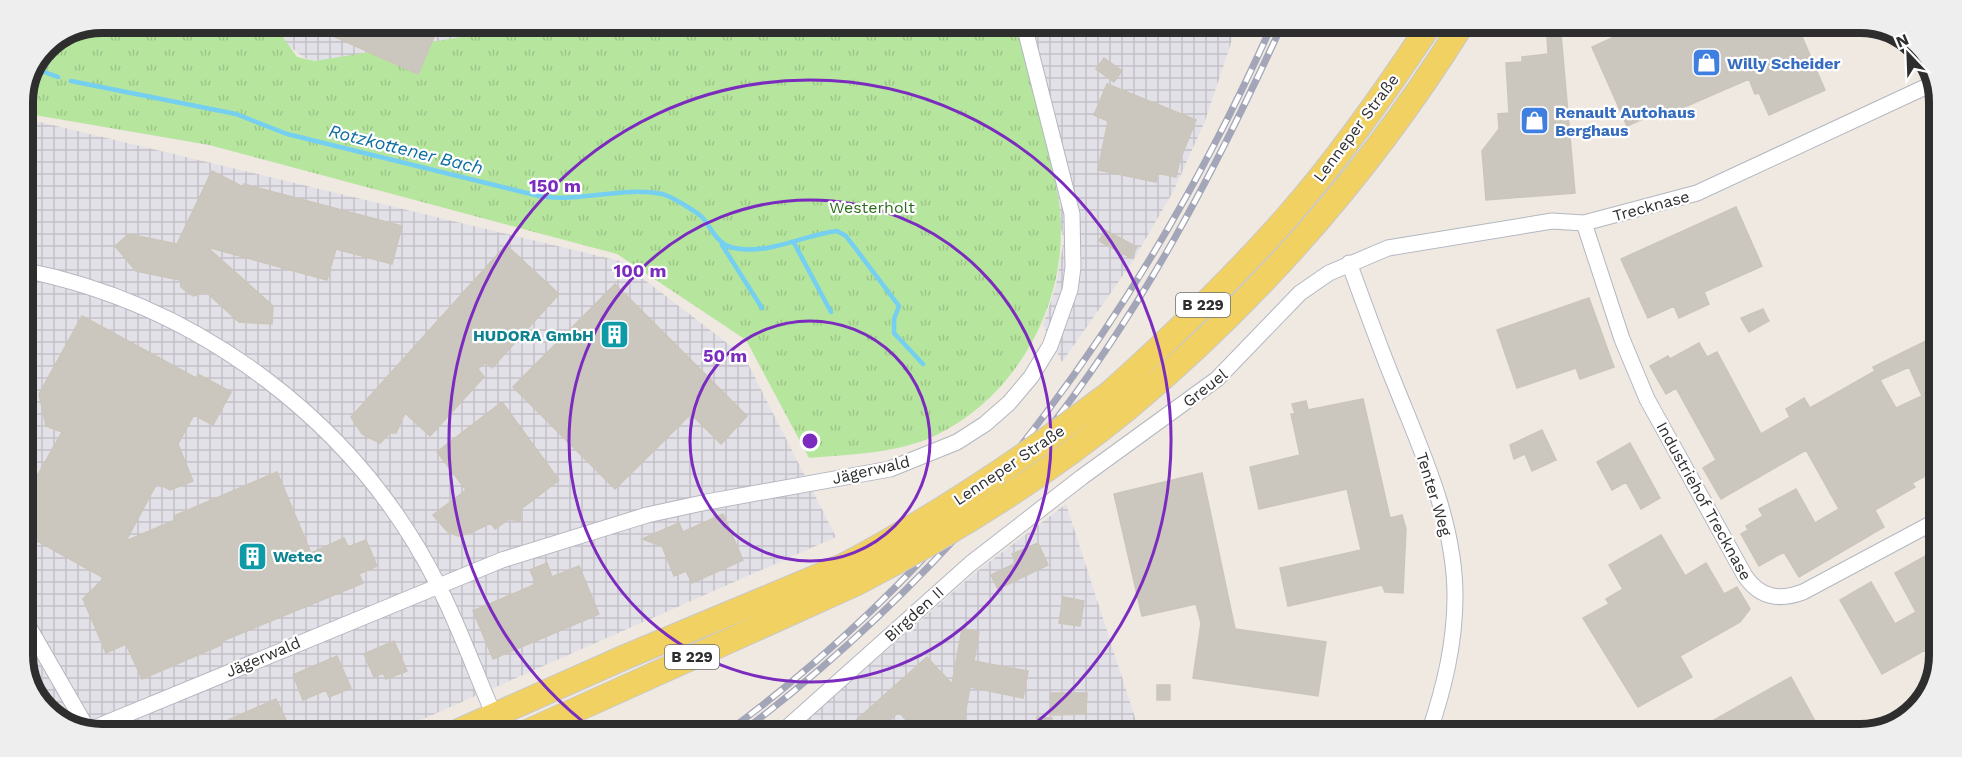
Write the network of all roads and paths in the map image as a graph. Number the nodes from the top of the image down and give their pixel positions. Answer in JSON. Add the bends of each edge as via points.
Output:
{"nodes":[{"id":1,"x":1026,"y":33,"type":"edge"},
{"id":2,"x":1425,"y":33,"type":"edge"},
{"id":3,"x":1456,"y":33,"type":"edge"},
{"id":4,"x":1927,"y":86,"type":"edge"},
{"id":5,"x":1584,"y":223,"type":"junction"},
{"id":6,"x":1349,"y":263,"type":"junction"},
{"id":7,"x":33,"y":272,"type":"edge"},
{"id":8,"x":1119,"y":400,"type":"junction"},
{"id":9,"x":1049,"y":502,"type":"joint"},
{"id":10,"x":1929,"y":525,"type":"edge"},
{"id":11,"x":850,"y":574,"type":"junction"},
{"id":12,"x":438,"y":585,"type":"junction"},
{"id":13,"x":33,"y":634,"type":"edge"},
{"id":14,"x":83,"y":721,"type":"edge"},
{"id":15,"x":497,"y":723,"type":"edge"},
{"id":16,"x":102,"y":724,"type":"edge"},
{"id":17,"x":543,"y":724,"type":"edge"},
{"id":18,"x":791,"y":724,"type":"edge"},
{"id":19,"x":1432,"y":724,"type":"edge"}],
"edges":[{"from":1,"to":12,"type":"street","name":"Jägerwald","via":[[1072,214],[1073,267],[1070,290],[1050,346],[1010,403],[957,442],[890,469],[647,515],[513,556]]},
{"from":2,"to":8,"type":"main road","name":"Lenneper Straße","number":"B 229","via":[[1287,218],[1173,335]]},
{"from":3,"to":8,"type":"main road","name":"Lenneper Straße","number":"B 229","via":[[1382,139],[1268,277],[1195,349]]},
{"from":4,"to":5,"type":"street","name":"Trecknase","via":[[1697,193]]},
{"from":5,"to":6,"type":"street","name":"Trecknase","via":[[1552,221],[1440,238],[1388,248]]},
{"from":5,"to":10,"type":"street","name":"Industriehof Trecknase","via":[[1622,339],[1651,407],[1744,576],[1756,590],[1780,598],[1803,592]]},
{"from":6,"to":9,"type":"street","name":"Greuel","via":[[1300,293],[1217,379]]},
{"from":6,"to":19,"type":"street","name":"Tenter Weg","via":[[1433,482],[1450,548],[1454,632]]},
{"from":7,"to":12,"type":"street","via":[[83,284],[148,308],[204,337],[274,385],[310,416],[368,477],[393,509]]},
{"from":8,"to":11,"type":"main road","name":"Lenneper Straße","number":"B 229","bridge":true,"via":[[1060,460],[979,515],[920,551]]},
{"from":9,"to":18,"type":"street","name":"Birgden II","via":[[963,570]]},
{"from":11,"to":15,"type":"main road","name":"Lenneper Straße","number":"B 229","via":[[623,658]]},
{"from":11,"to":17,"type":"main road","name":"Lenneper Straße","number":"B 229"},
{"from":12,"to":15,"type":"street"},
{"from":12,"to":16,"type":"street","name":"Jägerwald"},
{"from":13,"to":14,"type":"street"}]}
